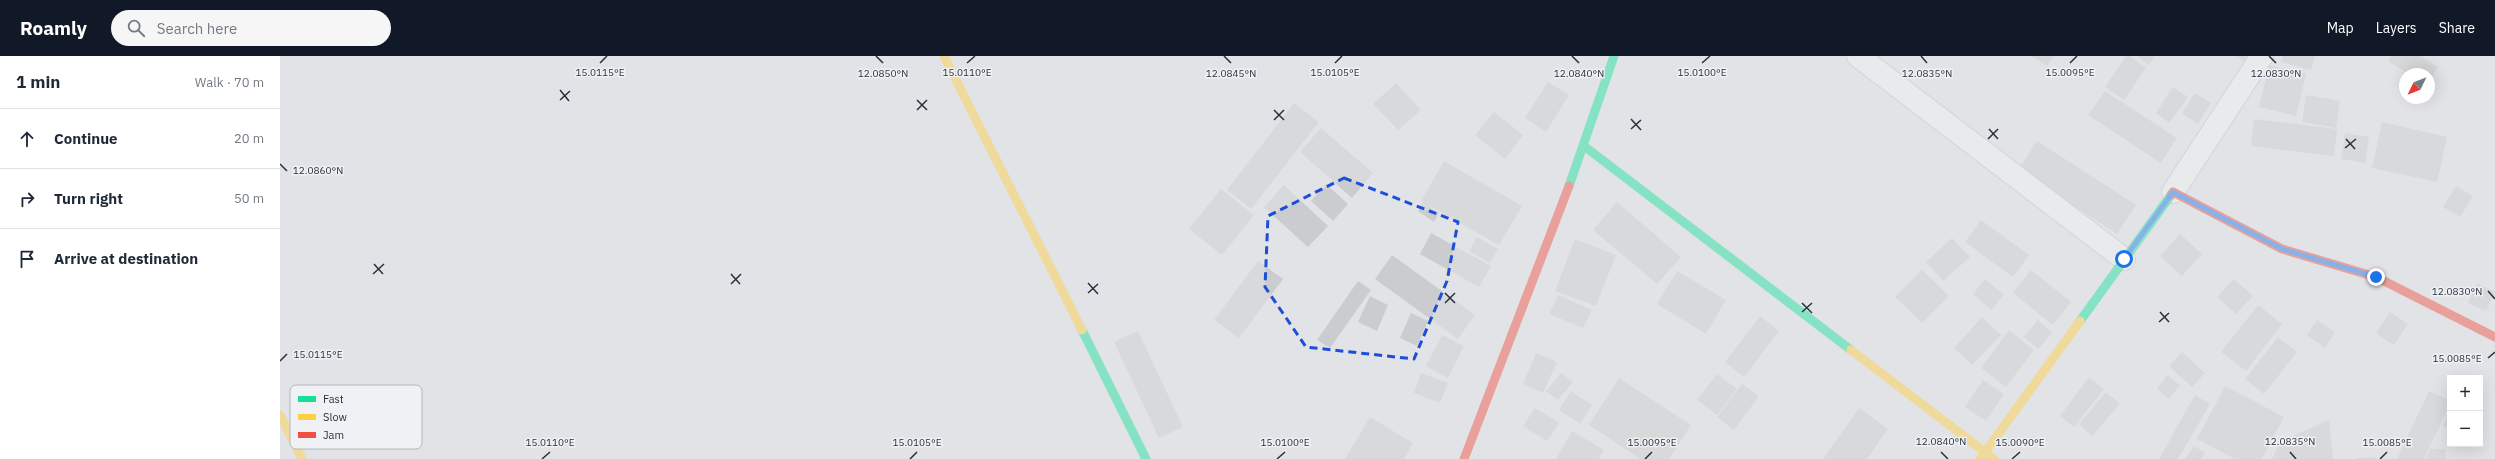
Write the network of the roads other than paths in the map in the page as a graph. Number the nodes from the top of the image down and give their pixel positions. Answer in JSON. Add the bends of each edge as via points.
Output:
{"nodes":[{"id":1,"x":944,"y":56,"type":"edge"},
{"id":2,"x":1614,"y":56,"type":"edge"},
{"id":3,"x":1858,"y":56,"type":"edge"},
{"id":4,"x":2262,"y":56,"type":"edge"},
{"id":5,"x":1584,"y":146,"type":"junction"},
{"id":6,"x":2173,"y":192,"type":"junction"},
{"id":7,"x":2124,"y":259,"type":"junction"},
{"id":8,"x":2495,"y":337,"type":"edge"},
{"id":9,"x":280,"y":415,"type":"edge"},
{"id":10,"x":290,"y":435,"type":"edge"},
{"id":11,"x":297,"y":449,"type":"edge"},
{"id":12,"x":1983,"y":455,"type":"edge"},
{"id":13,"x":302,"y":459,"type":"edge"},
{"id":14,"x":1146,"y":459,"type":"edge"},
{"id":15,"x":1464,"y":459,"type":"edge"},
{"id":16,"x":1994,"y":459,"type":"edge"}],
"edges":[{"from":1,"to":14,"type":"main road"},
{"from":2,"to":5,"type":"main road"},
{"from":3,"to":7,"type":"street"},
{"from":4,"to":6,"type":"street"},
{"from":5,"to":12,"type":"main road"},
{"from":5,"to":15,"type":"main road"},
{"from":6,"to":7,"type":"main road"},
{"from":6,"to":8,"type":"main road","via":[[2282,249],[2376,277]]},
{"from":7,"to":12,"type":"main road"},
{"from":9,"to":10,"type":"main road"},
{"from":11,"to":13,"type":"main road"},
{"from":12,"to":16,"type":"main road"}]}
